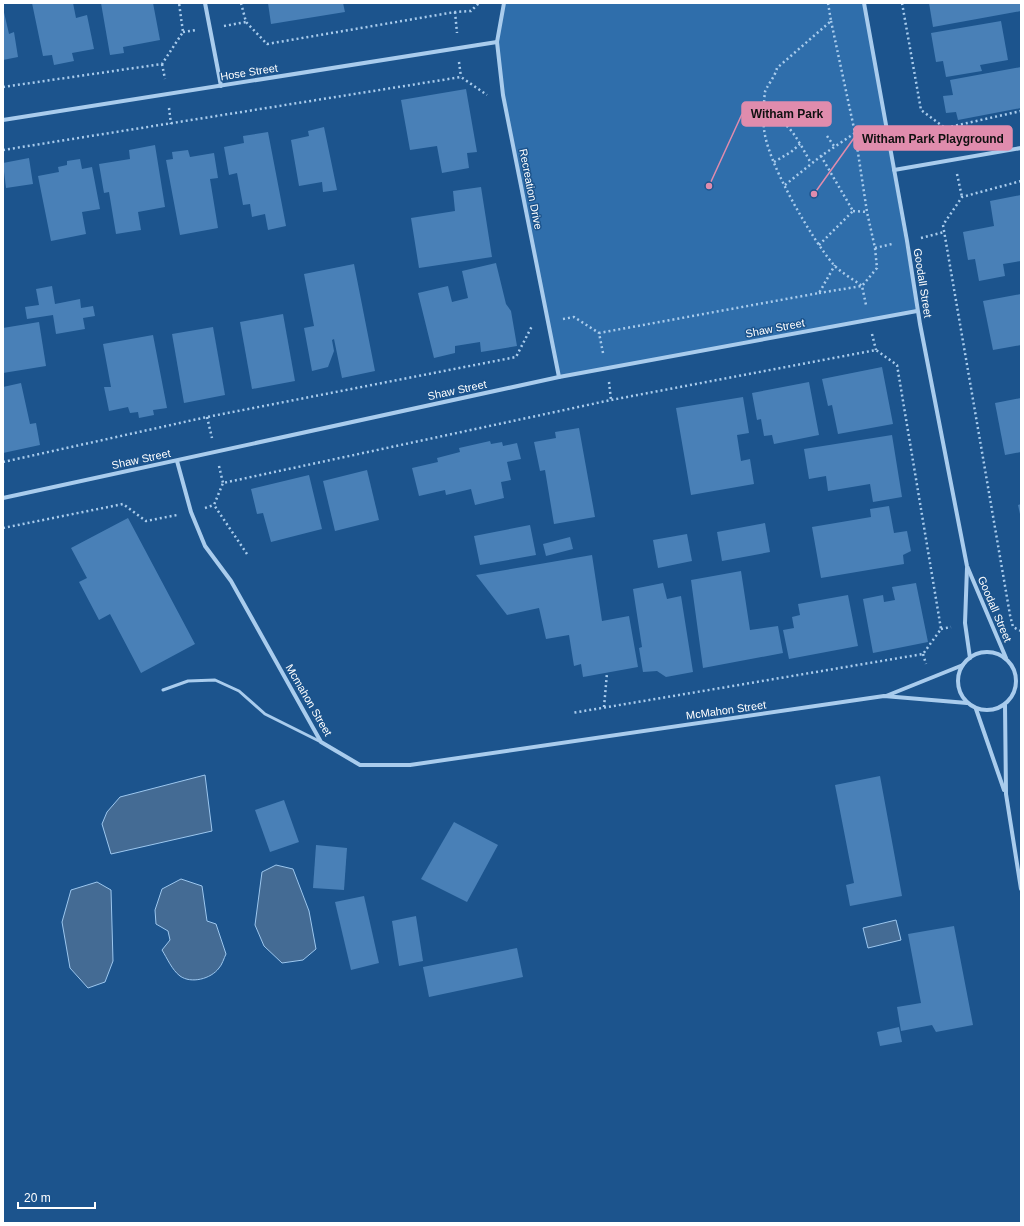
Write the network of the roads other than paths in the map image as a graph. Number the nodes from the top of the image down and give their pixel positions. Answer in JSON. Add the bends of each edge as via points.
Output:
{"nodes":[{"id":1,"x":205,"y":3,"type":"edge"},
{"id":2,"x":504,"y":3,"type":"edge"},
{"id":3,"x":864,"y":3,"type":"edge"},
{"id":4,"x":497,"y":42,"type":"junction"},
{"id":5,"x":222,"y":86,"type":"junction"},
{"id":6,"x":3,"y":120,"type":"edge"},
{"id":7,"x":1021,"y":148,"type":"edge"},
{"id":8,"x":894,"y":170,"type":"junction"},
{"id":9,"x":918,"y":311,"type":"junction"},
{"id":10,"x":559,"y":377,"type":"junction"},
{"id":11,"x":177,"y":461,"type":"junction"},
{"id":12,"x":3,"y":498,"type":"edge"},
{"id":13,"x":967,"y":566,"type":"junction"},
{"id":14,"x":970,"y":658,"type":"junction"},
{"id":15,"x":1006,"y":658,"type":"junction"},
{"id":16,"x":963,"y":665,"type":"junction"},
{"id":17,"x":1019,"y":677,"type":"edge"},
{"id":18,"x":163,"y":690,"type":"dead end"},
{"id":19,"x":884,"y":696,"type":"junction"},
{"id":20,"x":967,"y":703,"type":"junction"},
{"id":21,"x":1005,"y":705,"type":"junction"},
{"id":22,"x":976,"y":709,"type":"junction"},
{"id":23,"x":321,"y":742,"type":"junction"},
{"id":24,"x":570,"y":743,"type":"joint"},
{"id":25,"x":1006,"y":794,"type":"junction"},
{"id":26,"x":1021,"y":889,"type":"edge"}],
"edges":[{"from":1,"to":5,"type":"street"},
{"from":2,"to":4,"type":"street","name":"Recreation Drive"},
{"from":3,"to":8,"type":"street","name":"Goodall Street"},
{"from":4,"to":5,"type":"street","name":"Hose Street"},
{"from":4,"to":10,"type":"street","name":"Recreation Drive","via":[[503,95]]},
{"from":5,"to":6,"type":"street","name":"Hose Street"},
{"from":7,"to":8,"type":"street"},
{"from":8,"to":9,"type":"street","name":"Goodall Street"},
{"from":9,"to":10,"type":"street","name":"Shaw Street"},
{"from":9,"to":13,"type":"street","name":"Goodall Street"},
{"from":10,"to":11,"type":"street","name":"Shaw Street","via":[[222,449]]},
{"from":11,"to":12,"type":"street","name":"Shaw Street"},
{"from":11,"to":23,"type":"street","name":"Mcmahon Street","via":[[191,512],[205,546],[231,581]]},
{"from":13,"to":14,"type":"street","name":"Goodall Street","via":[[965,623]]},
{"from":13,"to":15,"type":"street","name":"Goodall Street"},
{"from":14,"to":15,"type":"street","via":[[978,653],[988,652]]},
{"from":14,"to":16,"type":"street"},
{"from":15,"to":17,"type":"street"},
{"from":16,"to":19,"type":"street"},
{"from":16,"to":20,"type":"street","via":[[958,678],[959,691]]},
{"from":17,"to":21,"type":"street","via":[[1014,693]]},
{"from":18,"to":23,"type":"lane","via":[[188,681],[215,680],[239,691],[265,714]]},
{"from":19,"to":20,"type":"street"},
{"from":19,"to":24,"type":"street","name":"McMahon Street"},
{"from":20,"to":22,"type":"street"},
{"from":21,"to":22,"type":"street","via":[[996,710]]},
{"from":21,"to":25,"type":"street"},
{"from":22,"to":25,"type":"street"},
{"from":23,"to":24,"type":"street","name":"Mcmahon Street","via":[[360,765],[410,766]]},
{"from":25,"to":26,"type":"street"}]}
